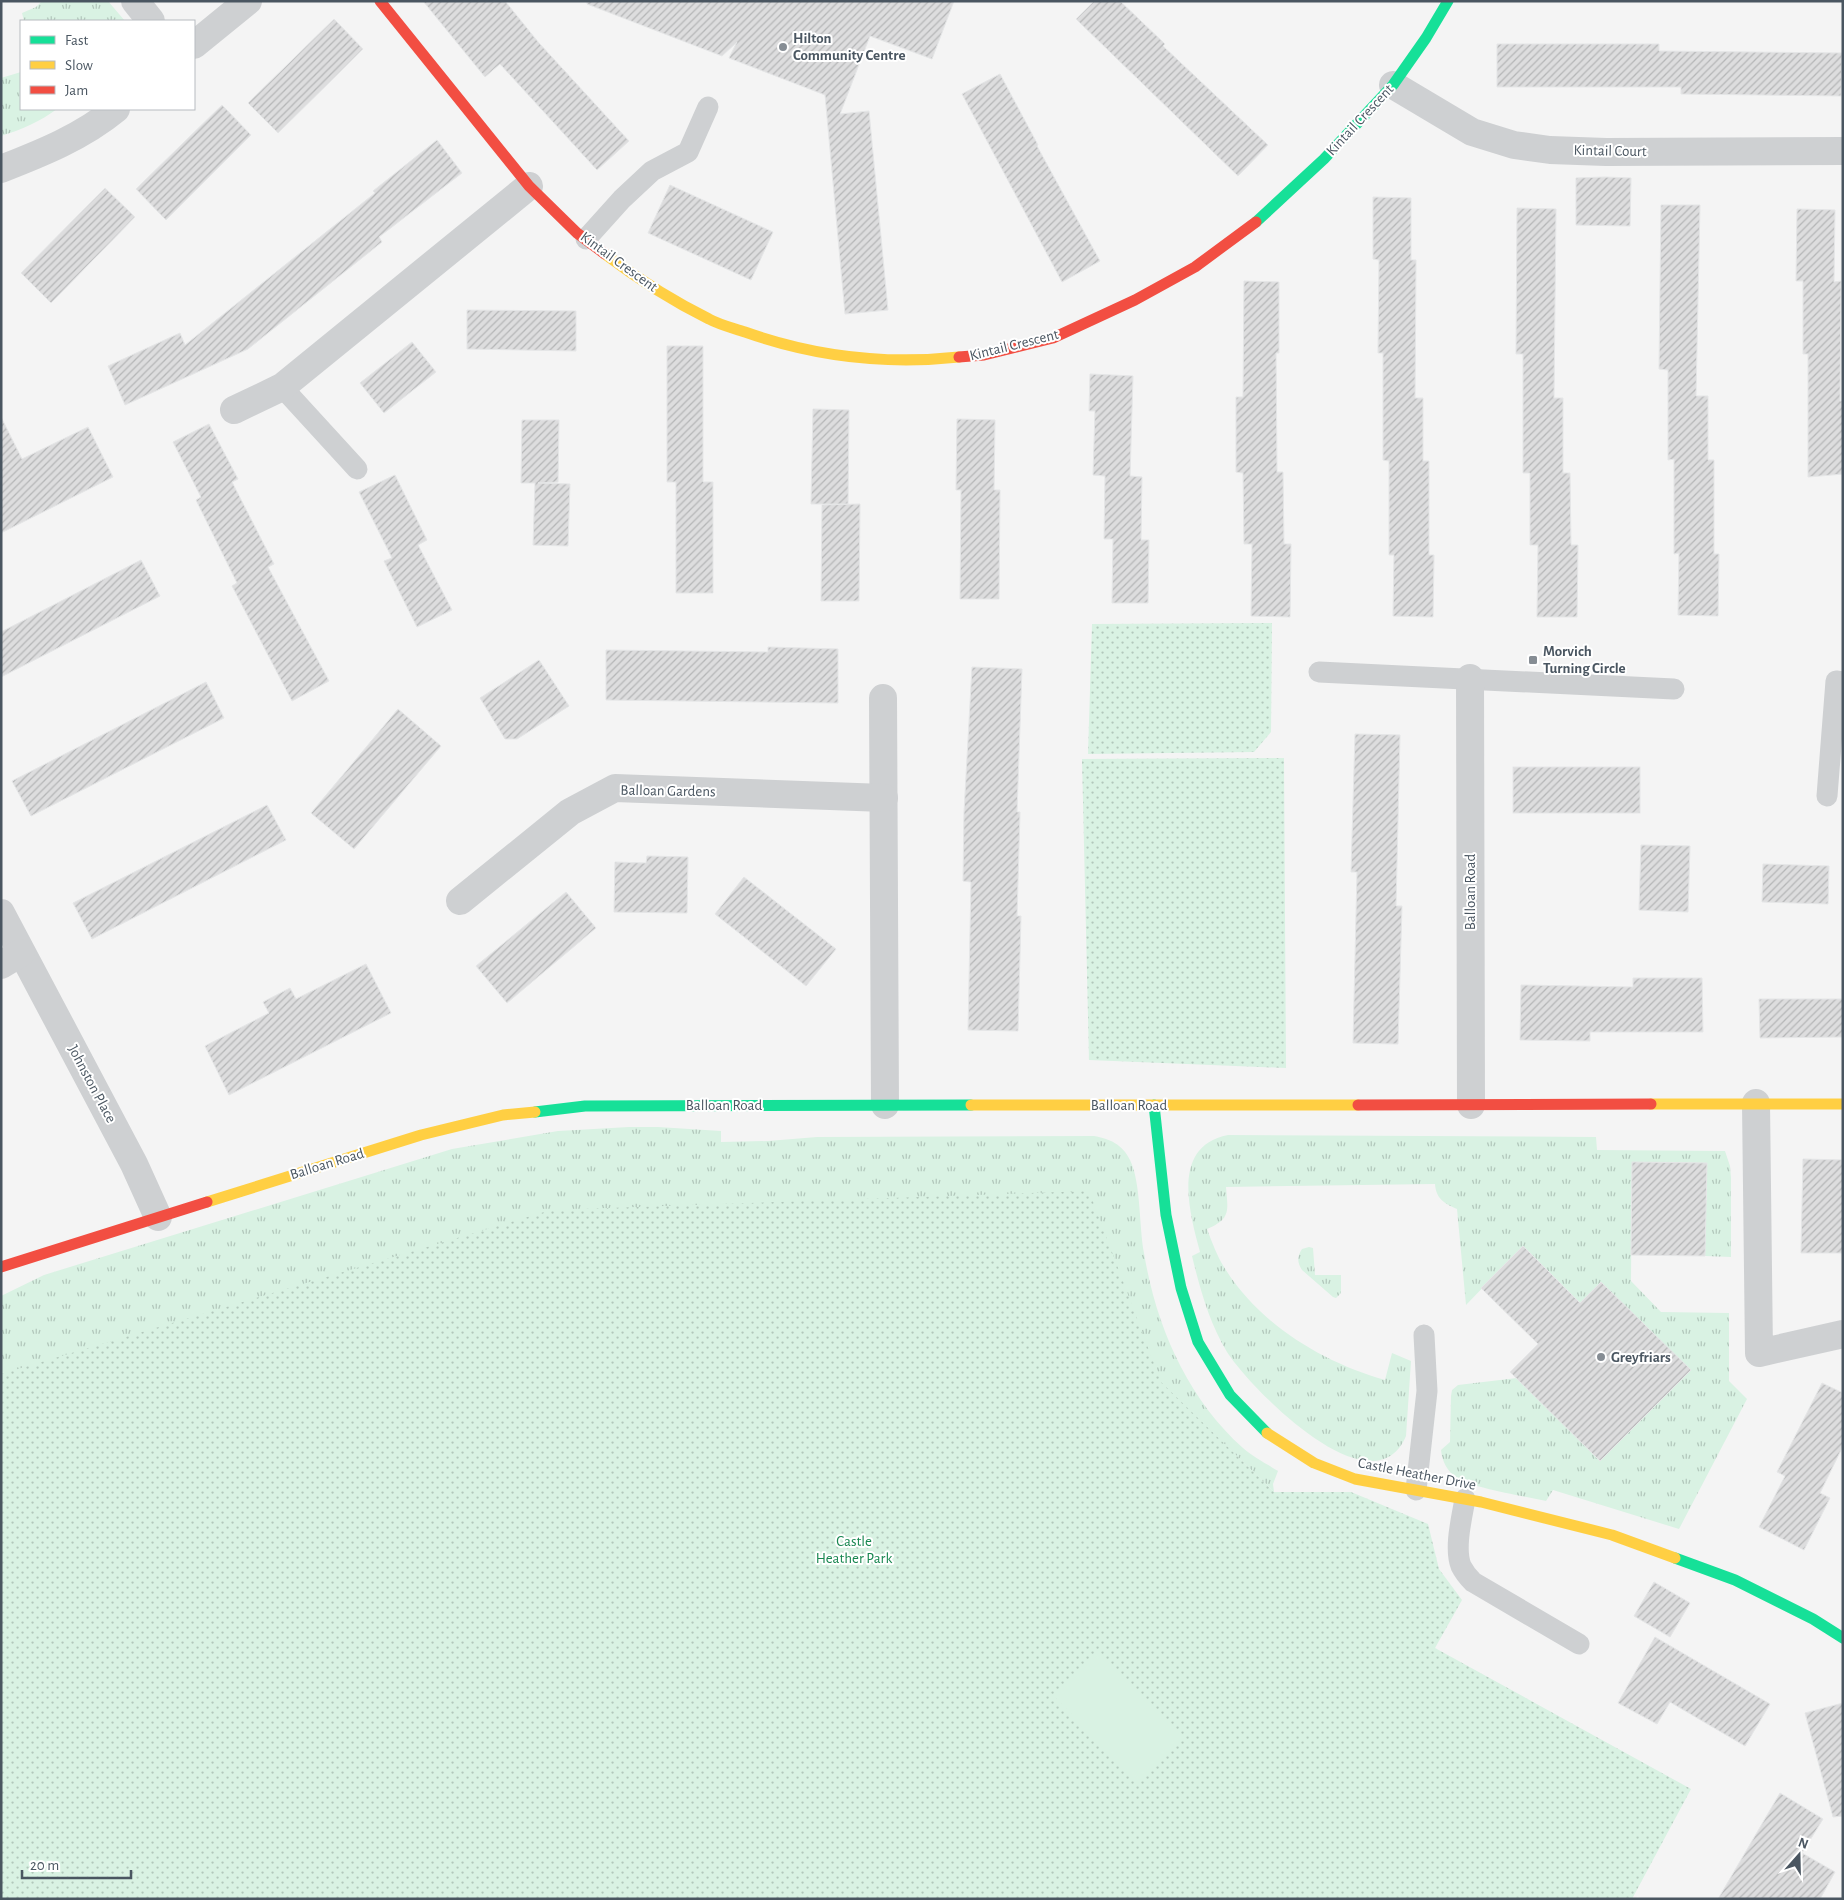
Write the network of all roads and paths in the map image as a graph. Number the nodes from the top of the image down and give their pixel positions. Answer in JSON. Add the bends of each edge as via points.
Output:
{"nodes":[{"id":1,"x":135,"y":1,"type":"edge"},
{"id":2,"x":248,"y":1,"type":"edge"},
{"id":3,"x":380,"y":1,"type":"edge"},
{"id":4,"x":1448,"y":1,"type":"edge"},
{"id":5,"x":150,"y":20,"type":"edge"},
{"id":6,"x":195,"y":44,"type":"edge"},
{"id":7,"x":1393,"y":85,"type":"junction"},
{"id":8,"x":708,"y":107,"type":"dead end"},
{"id":9,"x":115,"y":110,"type":"edge"},
{"id":10,"x":1843,"y":151,"type":"edge"},
{"id":11,"x":1,"y":169,"type":"edge"},
{"id":12,"x":529,"y":186,"type":"junction"},
{"id":13,"x":586,"y":239,"type":"junction"},
{"id":14,"x":282,"y":387,"type":"junction"},
{"id":15,"x":234,"y":410,"type":"dead end"},
{"id":16,"x":357,"y":470,"type":"dead end"},
{"id":17,"x":1319,"y":672,"type":"dead end"},
{"id":18,"x":1470,"y":678,"type":"junction"},
{"id":19,"x":1843,"y":682,"type":"edge"},
{"id":20,"x":1674,"y":689,"type":"dead end"},
{"id":21,"x":884,"y":698,"type":"dead end"},
{"id":22,"x":1827,"y":796,"type":"dead end"},
{"id":23,"x":884,"y":798,"type":"junction"},
{"id":24,"x":460,"y":901,"type":"dead end"},
{"id":25,"x":1,"y":914,"type":"edge"},
{"id":26,"x":11,"y":959,"type":"edge"},
{"id":27,"x":1756,"y":1103,"type":"junction"},
{"id":28,"x":1843,"y":1104,"type":"edge"},
{"id":29,"x":885,"y":1105,"type":"junction"},
{"id":30,"x":1154,"y":1105,"type":"junction"},
{"id":31,"x":1471,"y":1106,"type":"junction"},
{"id":32,"x":158,"y":1217,"type":"junction"},
{"id":33,"x":1,"y":1267,"type":"edge"},
{"id":34,"x":1843,"y":1334,"type":"edge"},
{"id":35,"x":1424,"y":1335,"type":"dead end"},
{"id":36,"x":1416,"y":1490,"type":"junction"},
{"id":37,"x":1465,"y":1499,"type":"junction"},
{"id":38,"x":1843,"y":1638,"type":"edge"},
{"id":39,"x":1579,"y":1644,"type":"dead end"}],
"edges":[{"from":1,"to":5,"type":"street"},
{"from":2,"to":6,"type":"street"},
{"from":3,"to":12,"type":"street","name":"Kintail Crescent"},
{"from":4,"to":7,"type":"street","name":"Kintail Crescent"},
{"from":7,"to":10,"type":"street","name":"Kintail Court","via":[[1472,132],[1514,145],[1606,152]]},
{"from":7,"to":13,"type":"street","name":"Kintail Crescent","via":[[1324,159],[1251,227],[1195,267],[1135,300],[1053,338],[984,355],[923,361],[859,359],[779,344],[710,320],[634,276]]},
{"from":8,"to":13,"type":"lane","via":[[688,152],[652,171]]},
{"from":9,"to":11,"type":"street","via":[[51,150]]},
{"from":12,"to":13,"type":"street","name":"Kintail Crescent"},
{"from":12,"to":14,"type":"street"},
{"from":14,"to":15,"type":"street"},
{"from":14,"to":16,"type":"lane"},
{"from":17,"to":18,"type":"lane"},
{"from":18,"to":20,"type":"lane"},
{"from":18,"to":31,"type":"street","name":"Balloan Road"},
{"from":19,"to":22,"type":"lane","via":[[1836,681]]},
{"from":21,"to":23,"type":"street"},
{"from":23,"to":24,"type":"street","name":"Balloan Gardens","via":[[616,788],[570,812]]},
{"from":23,"to":29,"type":"street"},
{"from":25,"to":26,"type":"street","name":"Johnston Place"},
{"from":26,"to":32,"type":"street","name":"Johnston Place","via":[[134,1164]]},
{"from":27,"to":28,"type":"street","name":"Balloan Road"},
{"from":27,"to":31,"type":"street","name":"Balloan Road"},
{"from":27,"to":34,"type":"street","via":[[1759,1353]]},
{"from":29,"to":30,"type":"street","name":"Balloan Road"},
{"from":29,"to":32,"type":"street","name":"Balloan Road","via":[[585,1106],[503,1115],[421,1135]]},
{"from":30,"to":31,"type":"street","name":"Balloan Road"},
{"from":30,"to":36,"type":"street","name":"Castle Heather Drive","via":[[1166,1215],[1181,1288],[1198,1342],[1230,1395],[1272,1438],[1314,1463],[1355,1479]]},
{"from":32,"to":33,"type":"street","name":"Balloan Road"},
{"from":35,"to":36,"type":"lane","via":[[1427,1391]]},
{"from":36,"to":37,"type":"street","name":"Castle Heather Drive"},
{"from":37,"to":38,"type":"street","name":"Castle Heather Drive","via":[[1612,1535],[1726,1576],[1813,1619]]},
{"from":37,"to":39,"type":"lane","via":[[1459,1551],[1461,1566],[1467,1576]]}]}
